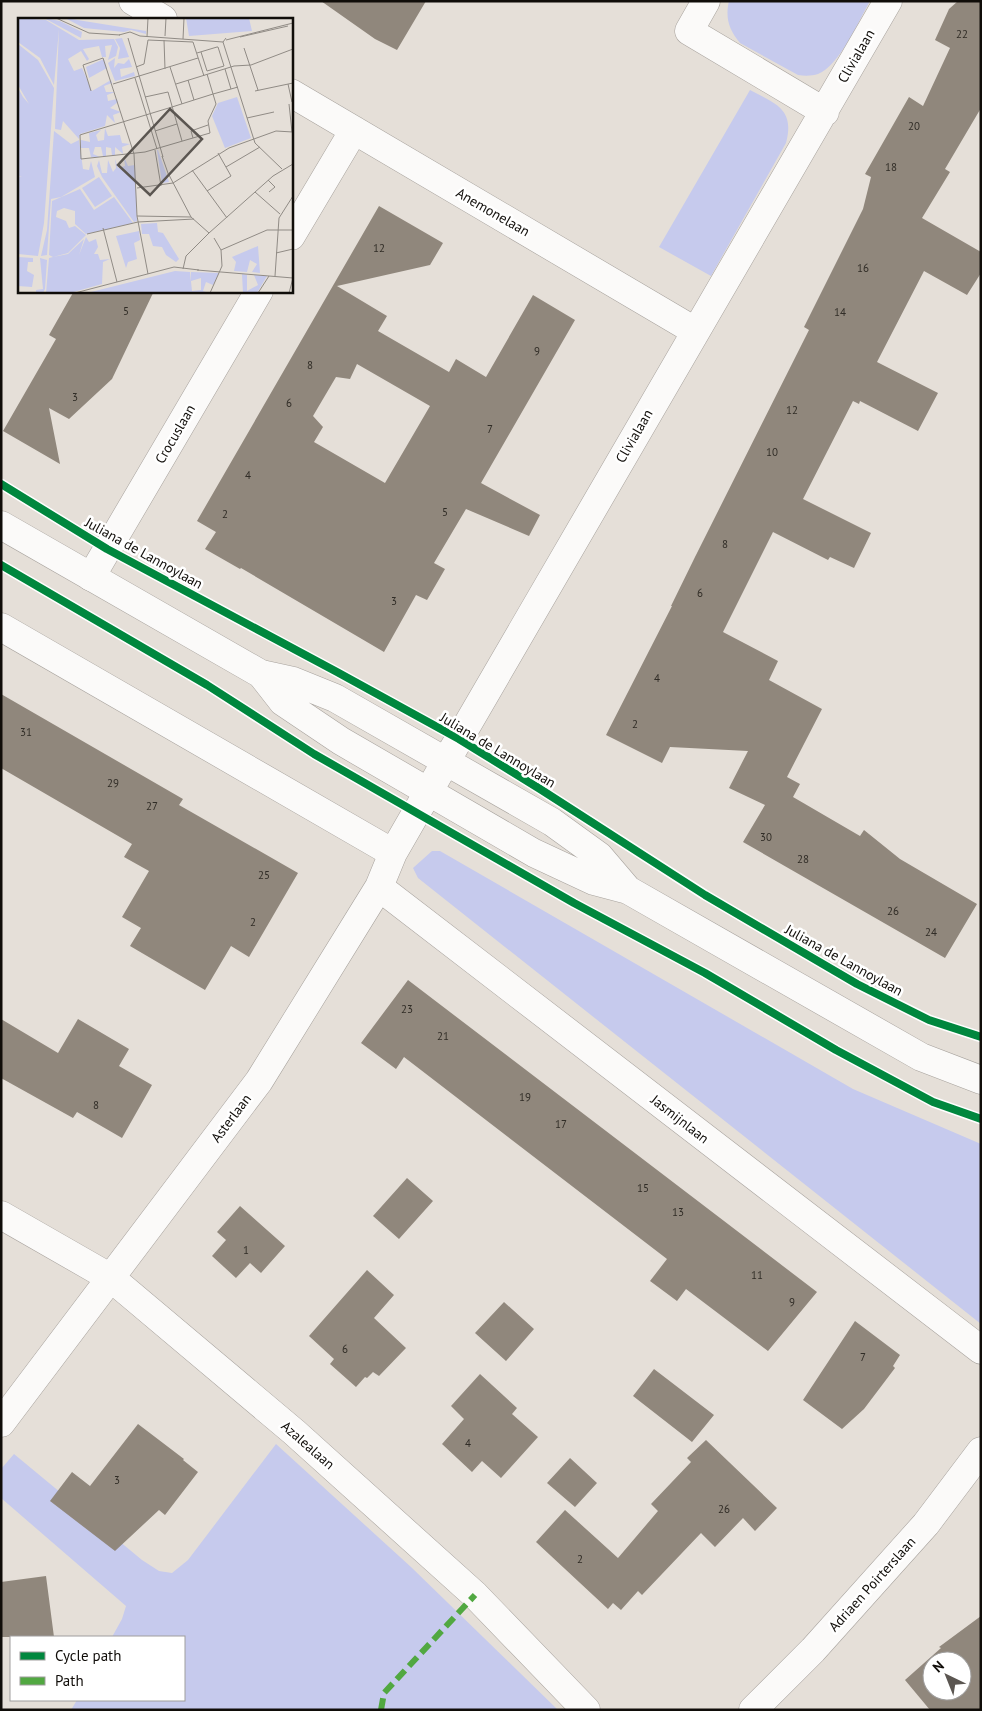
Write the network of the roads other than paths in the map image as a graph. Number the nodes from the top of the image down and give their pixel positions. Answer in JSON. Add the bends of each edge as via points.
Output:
{"nodes":[{"id":1,"x":134,"y":1,"type":"edge"},
{"id":2,"x":706,"y":1,"type":"edge"},
{"id":3,"x":888,"y":1,"type":"edge"},
{"id":4,"x":162,"y":18,"type":"edge"},
{"id":5,"x":292,"y":94,"type":"edge"},
{"id":6,"x":824,"y":112,"type":"junction"},
{"id":7,"x":354,"y":130,"type":"junction"},
{"id":8,"x":292,"y":234,"type":"edge"},
{"id":9,"x":258,"y":292,"type":"edge"},
{"id":10,"x":695,"y":331,"type":"junction"},
{"id":11,"x":1,"y":525,"type":"edge"},
{"id":12,"x":91,"y":577,"type":"junction"},
{"id":13,"x":1,"y":627,"type":"edge"},
{"id":14,"x":261,"y":674,"type":"junction"},
{"id":15,"x":446,"y":762,"type":"junction"},
{"id":16,"x":428,"y":792,"type":"junction"},
{"id":17,"x":392,"y":853,"type":"junction"},
{"id":18,"x":379,"y":887,"type":"junction"},
{"id":19,"x":628,"y":890,"type":"junction"},
{"id":20,"x":981,"y":1080,"type":"edge"},
{"id":21,"x":1,"y":1215,"type":"edge"},
{"id":22,"x":111,"y":1278,"type":"junction"},
{"id":23,"x":981,"y":1350,"type":"edge"},
{"id":24,"x":1,"y":1423,"type":"edge"},
{"id":25,"x":981,"y":1451,"type":"edge"},
{"id":26,"x":586,"y":1710,"type":"edge"},
{"id":27,"x":753,"y":1710,"type":"edge"}],
"edges":[{"from":1,"to":4,"type":"street"},
{"from":2,"to":6,"type":"street","via":[[688,31]]},
{"from":3,"to":6,"type":"street","name":"Clivialaan"},
{"from":5,"to":7,"type":"street","name":"Anemonelaan"},
{"from":6,"to":10,"type":"street","name":"Clivialaan"},
{"from":7,"to":8,"type":"street"},
{"from":7,"to":10,"type":"street","name":"Anemonelaan"},
{"from":9,"to":12,"type":"street","name":"Crocuslaan"},
{"from":10,"to":15,"type":"street","name":"Clivialaan"},
{"from":11,"to":12,"type":"street"},
{"from":12,"to":14,"type":"street"},
{"from":13,"to":17,"type":"street"},
{"from":14,"to":15,"type":"street","via":[[294,681],[336,698]]},
{"from":14,"to":16,"type":"street","via":[[283,702],[320,728]]},
{"from":15,"to":16,"type":"street","name":"Clivialaan"},
{"from":15,"to":19,"type":"street","via":[[560,828],[599,856]]},
{"from":16,"to":17,"type":"street","name":"Asterlaan"},
{"from":16,"to":19,"type":"street","via":[[534,854],[594,881]]},
{"from":17,"to":18,"type":"street","name":"Asterlaan"},
{"from":18,"to":22,"type":"street","name":"Asterlaan","via":[[259,1081]]},
{"from":18,"to":23,"type":"street","name":"Jasmijnlaan"},
{"from":19,"to":20,"type":"street","via":[[921,1057]]},
{"from":21,"to":22,"type":"street","name":"Azalealaan"},
{"from":22,"to":24,"type":"street","name":"Asterlaan"},
{"from":22,"to":26,"type":"street","name":"Azalealaan","via":[[294,1432],[468,1588]]},
{"from":25,"to":27,"type":"street","name":"Adriaen Poirterslaan","via":[[926,1524],[813,1650]]}]}
